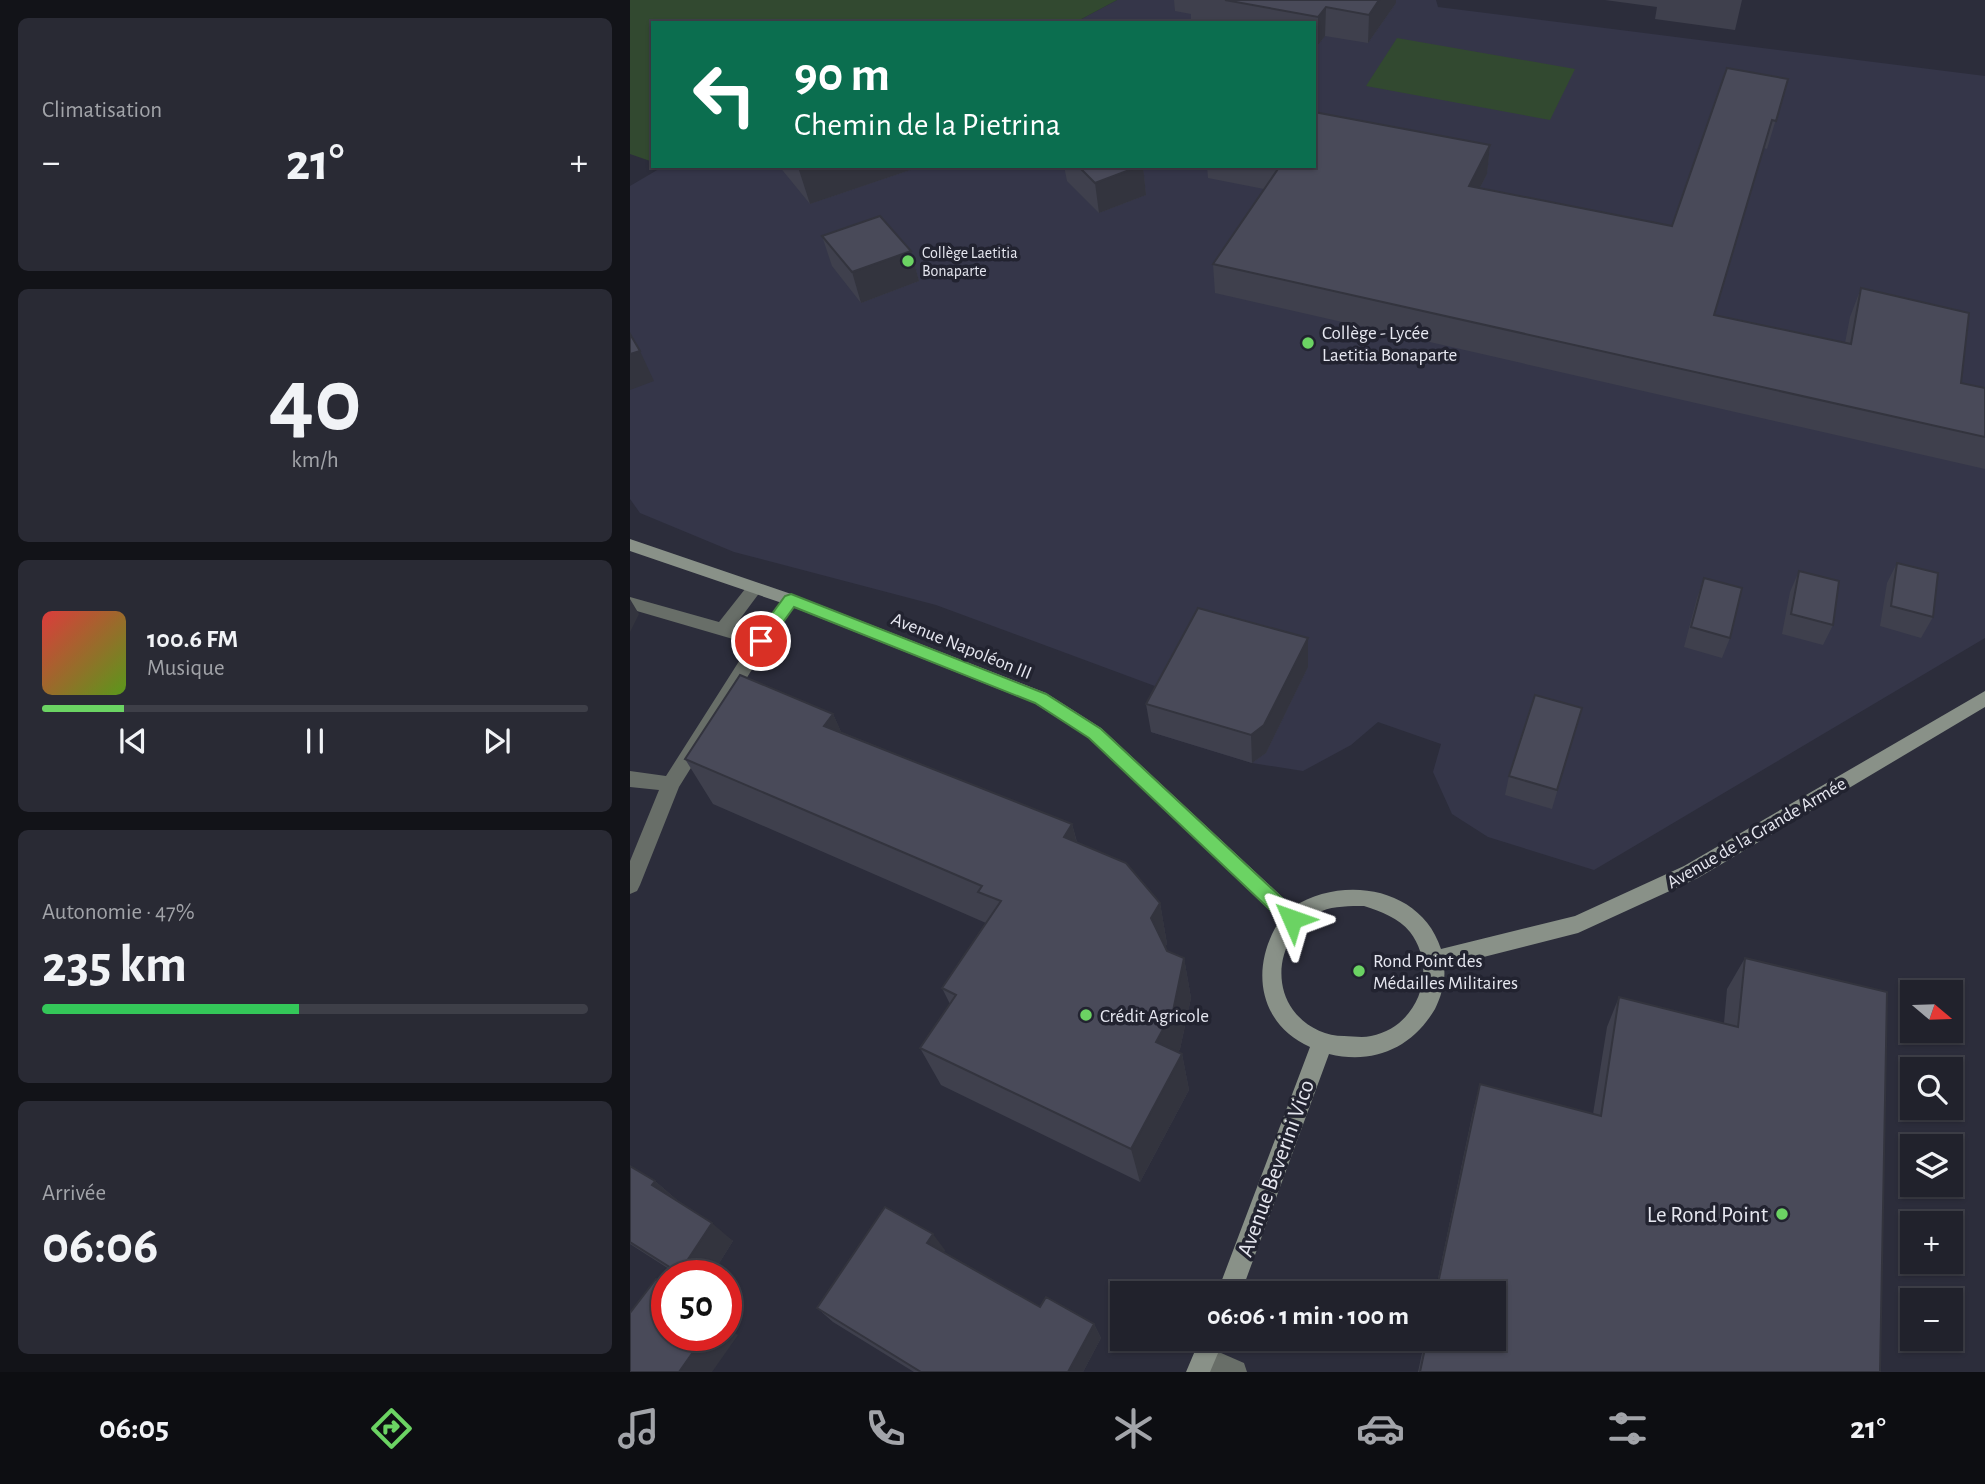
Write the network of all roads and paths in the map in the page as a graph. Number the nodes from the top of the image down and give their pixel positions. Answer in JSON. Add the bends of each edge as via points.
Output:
{"nodes":[{"id":1,"x":630,"y":545,"type":"edge"},
{"id":2,"x":755,"y":588,"type":"junction"},
{"id":3,"x":791,"y":600,"type":"junction"},
{"id":4,"x":630,"y":603,"type":"edge"},
{"id":5,"x":722,"y":630,"type":"junction"},
{"id":6,"x":761,"y":641,"type":"junction"},
{"id":7,"x":1985,"y":698,"type":"edge"},
{"id":8,"x":630,"y":779,"type":"edge"},
{"id":9,"x":671,"y":784,"type":"junction"},
{"id":10,"x":630,"y":885,"type":"edge"},
{"id":11,"x":1292,"y":919,"type":"junction"},
{"id":12,"x":1434,"y":960,"type":"junction"},
{"id":13,"x":1322,"y":1043,"type":"junction"},
{"id":14,"x":1233,"y":1281,"type":"edge"},
{"id":15,"x":1205,"y":1356,"type":"edge"},
{"id":16,"x":1235,"y":1372,"type":"edge"}],
"edges":[{"from":1,"to":2,"type":"main road","name":"Avenue Napoléon III"},
{"from":2,"to":3,"type":"main road","name":"Avenue Napoléon III"},
{"from":2,"to":5,"type":"street"},
{"from":3,"to":6,"type":"street"},
{"from":3,"to":11,"type":"main road","name":"Avenue Napoléon III","via":[[1040,698],[1095,733]]},
{"from":4,"to":5,"type":"street"},
{"from":5,"to":6,"type":"street"},
{"from":6,"to":9,"type":"street"},
{"from":7,"to":12,"type":"main road","name":"Avenue de la Grande Armée","via":[[1691,872],[1578,924]]},
{"from":8,"to":9,"type":"street"},
{"from":9,"to":10,"type":"street"},
{"from":11,"to":12,"type":"main road","via":[[1313,905],[1338,898],[1364,897],[1389,904],[1410,918],[1426,938]]},
{"from":11,"to":13,"type":"main road","via":[[1272,955],[1275,997],[1302,1032]]},
{"from":12,"to":13,"type":"main road","via":[[1430,1000],[1406,1033],[1381,1046],[1351,1049]]},
{"from":13,"to":14,"type":"main road","name":"Avenue Beverini Vico"},
{"from":15,"to":16,"type":"street"}]}
